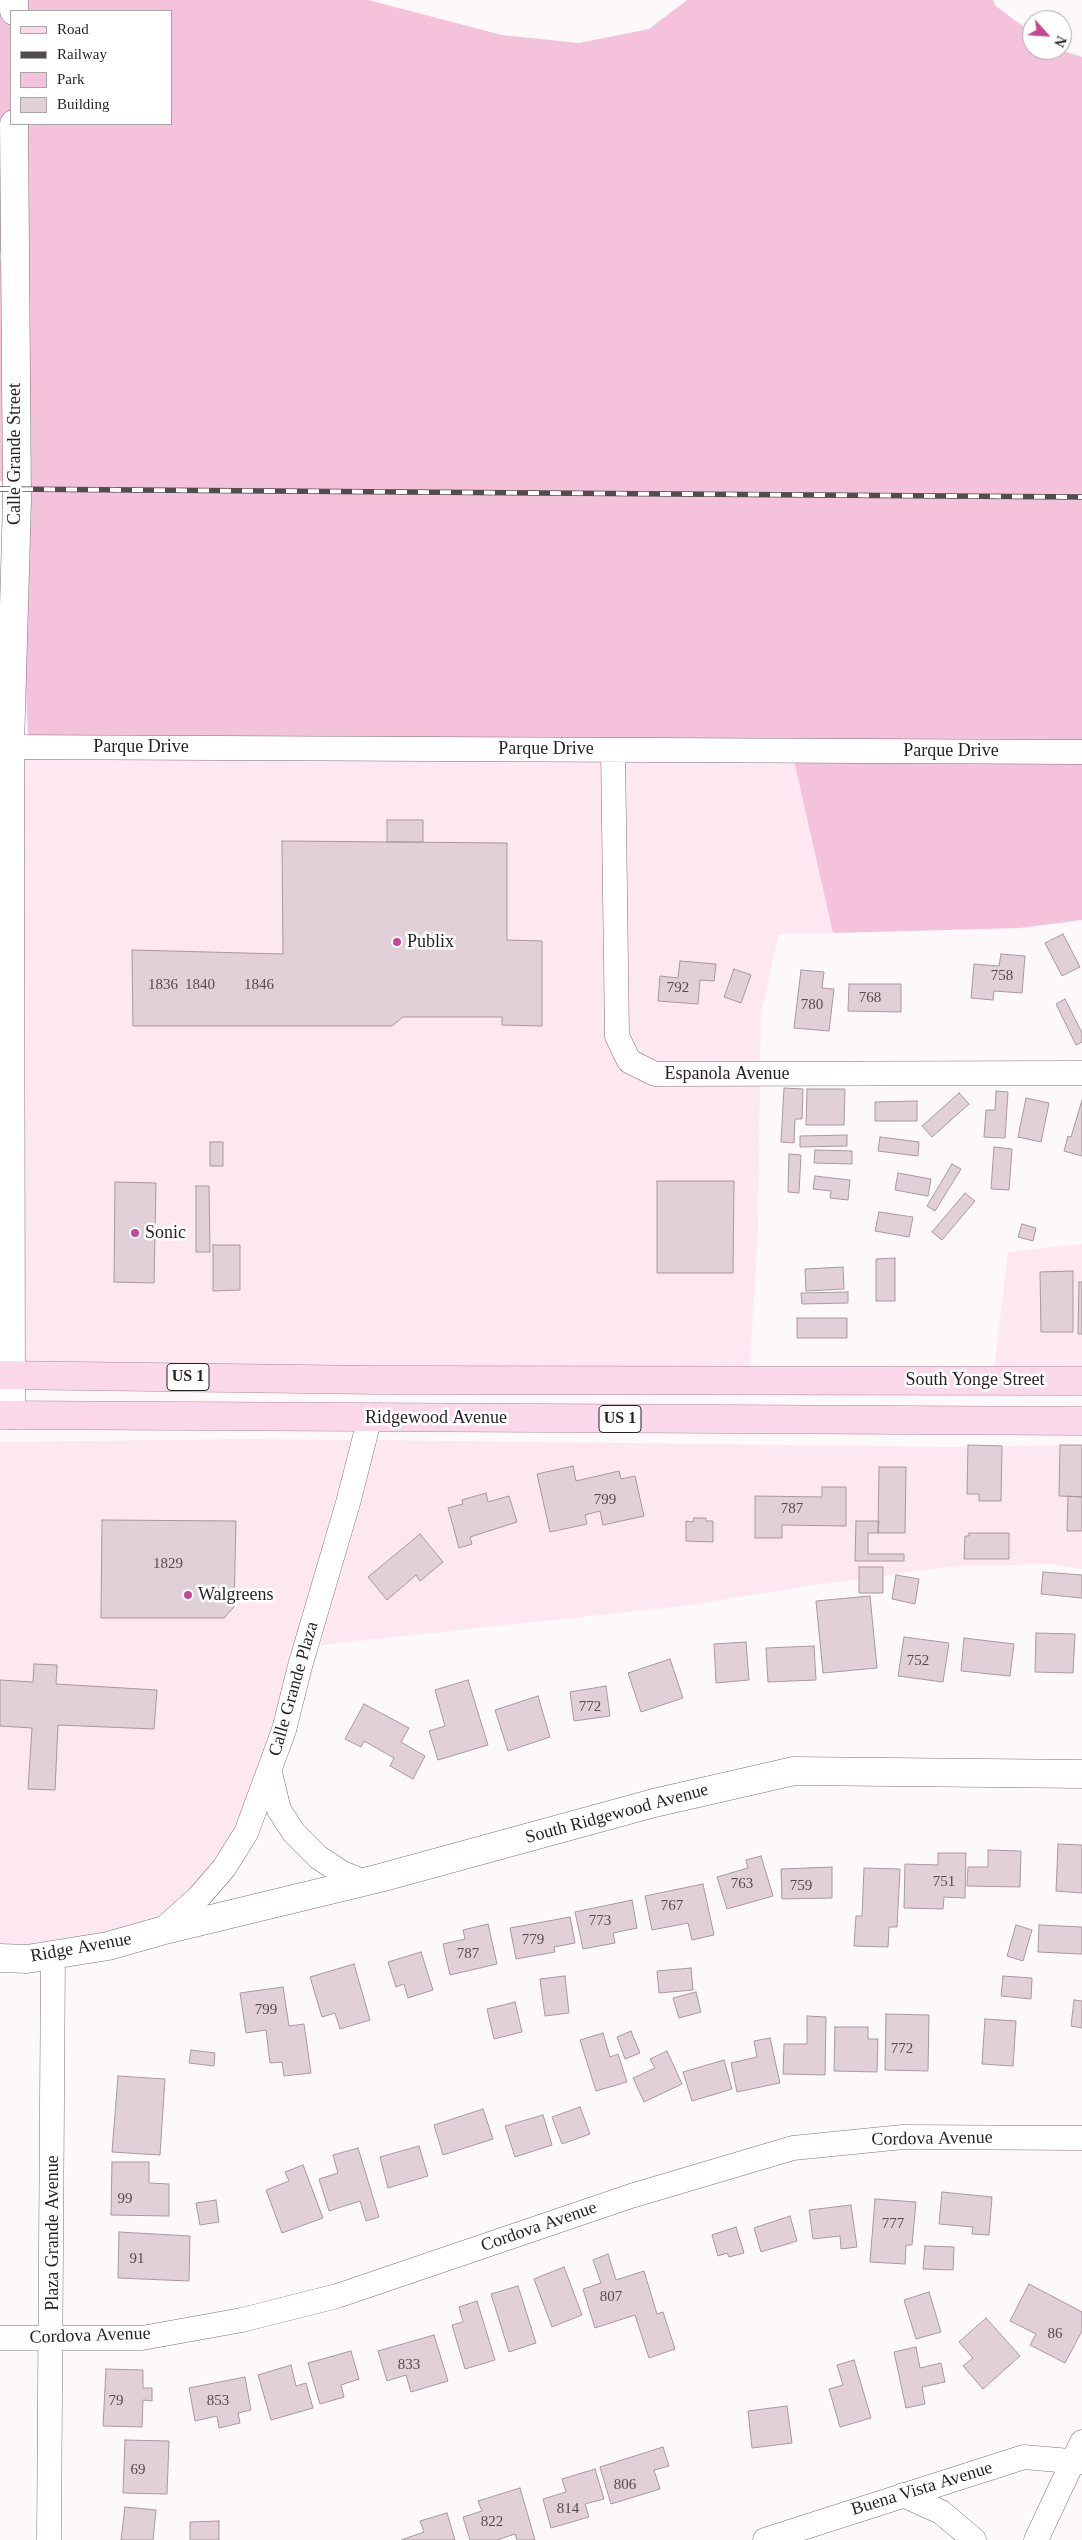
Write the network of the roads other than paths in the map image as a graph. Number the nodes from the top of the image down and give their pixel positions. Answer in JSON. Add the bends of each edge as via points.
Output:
{"nodes":[{"id":1,"x":14,"y":125,"type":"edge"},
{"id":2,"x":5,"y":747,"type":"edge"},
{"id":3,"x":613,"y":750,"type":"junction"},
{"id":4,"x":1082,"y":752,"type":"edge"},
{"id":5,"x":1082,"y":1073,"type":"edge"},
{"id":6,"x":5,"y":1375,"type":"edge"},
{"id":7,"x":754,"y":1379,"type":"junction"},
{"id":8,"x":1082,"y":1380,"type":"edge"},
{"id":9,"x":5,"y":1415,"type":"edge"},
{"id":10,"x":370,"y":1418,"type":"junction"},
{"id":11,"x":702,"y":1419,"type":"junction"},
{"id":12,"x":1082,"y":1421,"type":"edge"},
{"id":13,"x":270,"y":1773,"type":"junction"},
{"id":14,"x":1082,"y":1774,"type":"edge"},
{"id":15,"x":365,"y":1882,"type":"junction"},
{"id":16,"x":161,"y":1931,"type":"junction"},
{"id":17,"x":54,"y":1956,"type":"junction"},
{"id":18,"x":0,"y":1958,"type":"edge"},
{"id":19,"x":1082,"y":2138,"type":"edge"},
{"id":20,"x":0,"y":2338,"type":"edge"},
{"id":21,"x":52,"y":2338,"type":"junction"},
{"id":22,"x":1079,"y":2455,"type":"edge"},
{"id":23,"x":903,"y":2495,"type":"junction"},
{"id":24,"x":49,"y":2540,"type":"edge"},
{"id":25,"x":765,"y":2540,"type":"edge"},
{"id":26,"x":974,"y":2540,"type":"edge"},
{"id":27,"x":1036,"y":2540,"type":"edge"}],
"edges":[{"from":1,"to":2,"type":"street","name":"Calle Grande Street","via":[[17,500]]},
{"from":2,"to":3,"type":"street","name":"Parque Drive"},
{"from":2,"to":6,"type":"street","name":"Calle Grande Street"},
{"from":3,"to":4,"type":"street","name":"Parque Drive"},
{"from":3,"to":5,"type":"street","name":"Espanola Avenue","via":[[617,1036],[629,1062],[654,1074]]},
{"from":6,"to":7,"type":"main road","number":"US 1","via":[[376,1380]]},
{"from":6,"to":9,"type":"street","name":"Calle Grande Street"},
{"from":7,"to":8,"type":"main road","name":"South Yonge Street","number":"US 1"},
{"from":7,"to":11,"type":"main road","via":[[729,1406]]},
{"from":9,"to":10,"type":"main road","name":"Ridgewood Avenue","number":"US 1"},
{"from":10,"to":11,"type":"main road","name":"Ridgewood Avenue","number":"US 1"},
{"from":10,"to":13,"type":"street","name":"Calle Grande Plaza"},
{"from":11,"to":12,"type":"main road","name":"Ridgewood Avenue","number":"US 1"},
{"from":13,"to":15,"type":"street","via":[[279,1810],[294,1834],[342,1873]]},
{"from":13,"to":16,"type":"street","name":"Calle Grande Plaza","via":[[246,1833],[224,1868],[198,1898]]},
{"from":14,"to":15,"type":"street","name":"South Ridgewood Avenue","via":[[794,1770],[654,1803]]},
{"from":15,"to":16,"type":"street","name":"South Ridgewood Avenue"},
{"from":16,"to":17,"type":"street","name":"Ridge Avenue","via":[[108,1946]]},
{"from":17,"to":18,"type":"street","name":"Ridge Avenue"},
{"from":17,"to":21,"type":"street","name":"Plaza Grande Avenue"},
{"from":19,"to":21,"type":"street","name":"Cordova Avenue","via":[[903,2137],[793,2148],[632,2196],[337,2296],[242,2320],[142,2338]]},
{"from":20,"to":21,"type":"street","name":"Cordova Avenue"},
{"from":21,"to":24,"type":"street","name":"Plaza Grande Avenue"},
{"from":22,"to":23,"type":"street","name":"Buena Vista Avenue","via":[[1024,2457]]},
{"from":22,"to":27,"type":"street"},
{"from":23,"to":25,"type":"street","name":"Buena Vista Avenue"},
{"from":23,"to":26,"type":"street","via":[[941,2512]]}]}
